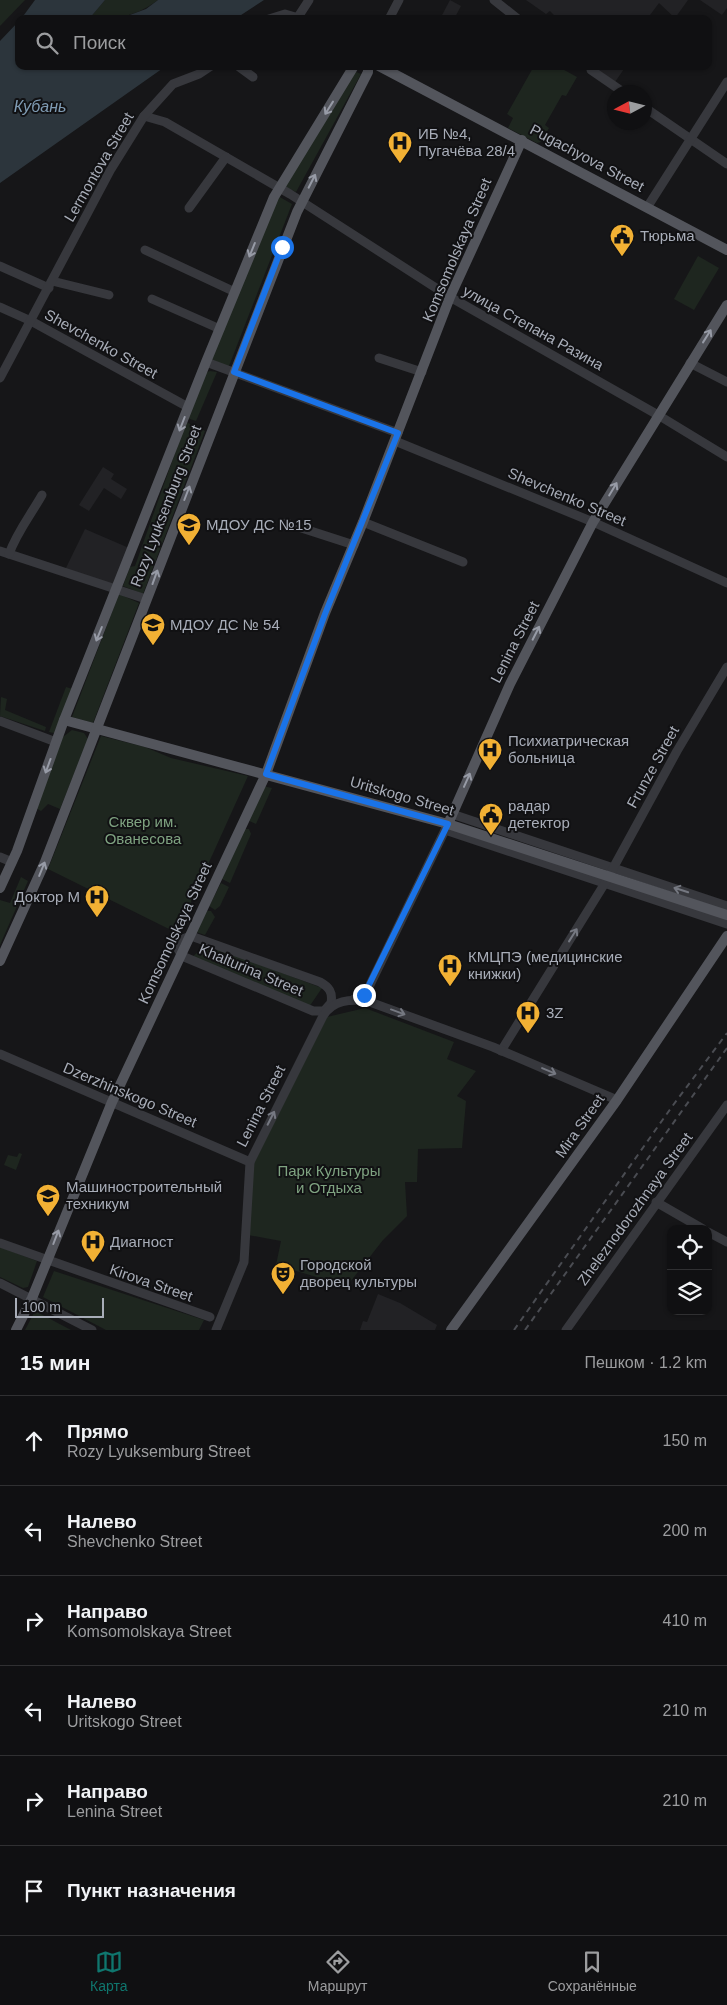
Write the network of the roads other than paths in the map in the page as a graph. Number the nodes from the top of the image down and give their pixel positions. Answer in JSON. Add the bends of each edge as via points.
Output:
{"nodes":[{"id":1,"x":309,"y":0,"type":"edge"},
{"id":2,"x":399,"y":0,"type":"edge"},
{"id":3,"x":494,"y":0,"type":"edge"},
{"id":4,"x":302,"y":15,"type":"edge"},
{"id":5,"x":391,"y":15,"type":"edge"},
{"id":6,"x":513,"y":15,"type":"edge"},
{"id":7,"x":205,"y":70,"type":"edge"},
{"id":8,"x":243,"y":70,"type":"edge"},
{"id":9,"x":352,"y":70,"type":"edge"},
{"id":10,"x":368,"y":70,"type":"edge"},
{"id":11,"x":387,"y":70,"type":"edge"},
{"id":12,"x":591,"y":70,"type":"dead end"},
{"id":13,"x":252,"y":77,"type":"dead end"},
{"id":14,"x":727,"y":82,"type":"edge"},
{"id":15,"x":613,"y":85,"type":"edge"},
{"id":16,"x":652,"y":113,"type":"edge"},
{"id":17,"x":144,"y":116,"type":"junction"},
{"id":18,"x":522,"y":140,"type":"junction"},
{"id":19,"x":691,"y":140,"type":"junction"},
{"id":20,"x":226,"y":157,"type":"junction"},
{"id":21,"x":727,"y":164,"type":"edge"},
{"id":22,"x":278,"y":188,"type":"junction"},
{"id":23,"x":301,"y":202,"type":"junction"},
{"id":24,"x":648,"y":206,"type":"junction"},
{"id":25,"x":189,"y":208,"type":"dead end"},
{"id":26,"x":144,"y":250,"type":"dead end"},
{"id":27,"x":727,"y":250,"type":"edge"},
{"id":28,"x":0,"y":266,"type":"edge"},
{"id":29,"x":51,"y":284,"type":"junction"},
{"id":30,"x":235,"y":292,"type":"junction"},
{"id":31,"x":109,"y":295,"type":"dead end"},
{"id":32,"x":450,"y":297,"type":"junction"},
{"id":33,"x":152,"y":299,"type":"dead end"},
{"id":34,"x":727,"y":305,"type":"edge"},
{"id":35,"x":0,"y":307,"type":"edge"},
{"id":36,"x":31,"y":322,"type":"junction"},
{"id":37,"x":220,"y":329,"type":"junction"},
{"id":38,"x":379,"y":358,"type":"dead end"},
{"id":39,"x":206,"y":362,"type":"junction"},
{"id":40,"x":690,"y":363,"type":"junction"},
{"id":41,"x":234,"y":372,"type":"junction"},
{"id":42,"x":422,"y":372,"type":"junction"},
{"id":43,"x":0,"y":378,"type":"edge"},
{"id":44,"x":727,"y":382,"type":"edge"},
{"id":45,"x":188,"y":407,"type":"junction"},
{"id":46,"x":658,"y":415,"type":"junction"},
{"id":47,"x":396,"y":437,"type":"junction"},
{"id":48,"x":727,"y":457,"type":"edge"},
{"id":49,"x":42,"y":496,"type":"dead end"},
{"id":50,"x":364,"y":522,"type":"junction"},
{"id":51,"x":592,"y":522,"type":"junction"},
{"id":52,"x":286,"y":523,"type":"dead end"},
{"id":53,"x":354,"y":545,"type":"junction"},
{"id":54,"x":4,"y":552,"type":"edge"},
{"id":55,"x":463,"y":562,"type":"dead end"},
{"id":56,"x":727,"y":583,"type":"edge"},
{"id":57,"x":118,"y":589,"type":"junction"},
{"id":58,"x":146,"y":599,"type":"junction"},
{"id":59,"x":727,"y":667,"type":"edge"},
{"id":60,"x":64,"y":720,"type":"junction"},
{"id":61,"x":0,"y":721,"type":"edge"},
{"id":62,"x":98,"y":729,"type":"junction"},
{"id":63,"x":56,"y":742,"type":"junction"},
{"id":64,"x":266,"y":774,"type":"junction"},
{"id":65,"x":452,"y":814,"type":"junction"},
{"id":66,"x":446,"y":827,"type":"junction"},
{"id":67,"x":0,"y":857,"type":"edge"},
{"id":68,"x":12,"y":862,"type":"junction"},
{"id":69,"x":613,"y":868,"type":"junction"},
{"id":70,"x":605,"y":883,"type":"junction"},
{"id":71,"x":0,"y":888,"type":"edge"},
{"id":72,"x":727,"y":906,"type":"edge"},
{"id":73,"x":727,"y":916,"type":"edge"},
{"id":74,"x":727,"y":924,"type":"edge"},
{"id":75,"x":191,"y":936,"type":"junction"},
{"id":76,"x":727,"y":936,"type":"edge"},
{"id":77,"x":182,"y":956,"type":"junction"},
{"id":78,"x":0,"y":960,"type":"edge"},
{"id":79,"x":351,"y":1000,"type":"junction"},
{"id":80,"x":328,"y":1008,"type":"junction"},
{"id":81,"x":501,"y":1051,"type":"junction"},
{"id":82,"x":0,"y":1054,"type":"edge"},
{"id":83,"x":616,"y":1100,"type":"junction"},
{"id":84,"x":112,"y":1102,"type":"junction"},
{"id":85,"x":727,"y":1105,"type":"edge"},
{"id":86,"x":250,"y":1162,"type":"junction"},
{"id":87,"x":656,"y":1202,"type":"junction"},
{"id":88,"x":696,"y":1225,"type":"edge"},
{"id":89,"x":712,"y":1234,"type":"edge"},
{"id":90,"x":727,"y":1242,"type":"edge"},
{"id":91,"x":0,"y":1244,"type":"edge"},
{"id":92,"x":46,"y":1261,"type":"junction"},
{"id":93,"x":0,"y":1283,"type":"edge"},
{"id":94,"x":32,"y":1298,"type":"junction"},
{"id":95,"x":210,"y":1317,"type":"dead end"},
{"id":96,"x":16,"y":1330,"type":"edge"},
{"id":97,"x":92,"y":1330,"type":"edge"},
{"id":98,"x":216,"y":1330,"type":"edge"},
{"id":99,"x":452,"y":1330,"type":"edge"},
{"id":100,"x":566,"y":1330,"type":"edge"}],
"edges":[{"from":1,"to":4,"type":"street"},
{"from":2,"to":5,"type":"street"},
{"from":3,"to":6,"type":"street"},
{"from":7,"to":17,"type":"street","name":"Lermontova Street","via":[[173,84]]},
{"from":8,"to":13,"type":"street"},
{"from":9,"to":22,"type":"main road","name":"Rozy Lyuksemburg Street","one_way":true},
{"from":23,"to":10,"type":"main road","name":"Rozy Lyuksemburg Street","one_way":true},
{"from":11,"to":18,"type":"main road","name":"Pugachyova Street"},
{"from":12,"to":15,"type":"street"},
{"from":14,"to":19,"type":"street"},
{"from":16,"to":19,"type":"street"},
{"from":17,"to":20,"type":"street","name":"улица Степана Разина","via":[[164,122]]},
{"from":17,"to":29,"type":"street","name":"Lermontova Street","via":[[111,169]]},
{"from":18,"to":24,"type":"main road","name":"Pugachyova Street"},
{"from":18,"to":32,"type":"main road","name":"Komsomolskaya Street"},
{"from":19,"to":21,"type":"street"},
{"from":19,"to":24,"type":"street"},
{"from":20,"to":22,"type":"street","name":"улица Степана Разина"},
{"from":20,"to":25,"type":"street"},
{"from":22,"to":23,"type":"street","name":"улица Степана Разина"},
{"from":22,"to":30,"type":"main road","name":"Rozy Lyuksemburg Street","one_way":true},
{"from":23,"to":32,"type":"street","name":"улица Степана Разина"},
{"from":23,"to":41,"type":"main road","name":"Rozy Lyuksemburg Street"},
{"from":24,"to":27,"type":"main road","name":"Pugachyova Street"},
{"from":26,"to":30,"type":"street"},
{"from":28,"to":29,"type":"street"},
{"from":29,"to":31,"type":"street"},
{"from":29,"to":36,"type":"street","name":"Lermontova Street"},
{"from":30,"to":37,"type":"main road","name":"Rozy Lyuksemburg Street"},
{"from":32,"to":42,"type":"main road","name":"Komsomolskaya Street"},
{"from":32,"to":46,"type":"street","name":"улица Степана Разина"},
{"from":33,"to":37,"type":"street"},
{"from":40,"to":34,"type":"main road","name":"Lenina Street","one_way":true},
{"from":35,"to":36,"type":"street","name":"Shevchenko Street"},
{"from":36,"to":43,"type":"street","name":"Lermontova Street"},
{"from":36,"to":45,"type":"street","name":"Shevchenko Street"},
{"from":37,"to":39,"type":"main road","name":"Rozy Lyuksemburg Street"},
{"from":38,"to":42,"type":"street"},
{"from":39,"to":41,"type":"street","name":"Shevchenko Street"},
{"from":39,"to":45,"type":"main road","name":"Rozy Lyuksemburg Street"},
{"from":40,"to":44,"type":"street"},
{"from":40,"to":46,"type":"main road","name":"Lenina Street"},
{"from":41,"to":47,"type":"street","name":"Shevchenko Street"},
{"from":58,"to":41,"type":"main road","name":"Rozy Lyuksemburg Street","one_way":true},
{"from":42,"to":47,"type":"main road","name":"Komsomolskaya Street"},
{"from":45,"to":57,"type":"main road","name":"Rozy Lyuksemburg Street","one_way":true},
{"from":46,"to":48,"type":"street","name":"улица Степана Разина"},
{"from":51,"to":46,"type":"main road","name":"Lenina Street","one_way":true},
{"from":47,"to":50,"type":"main road","name":"Komsomolskaya Street"},
{"from":47,"to":51,"type":"street","name":"Shevchenko Street"},
{"from":49,"to":54,"type":"street"},
{"from":50,"to":53,"type":"main road","name":"Komsomolskaya Street"},
{"from":50,"to":55,"type":"street"},
{"from":51,"to":56,"type":"street","name":"Shevchenko Street"},
{"from":65,"to":51,"type":"main road","name":"Lenina Street","one_way":true,"via":[[510,684]]},
{"from":52,"to":53,"type":"street"},
{"from":53,"to":64,"type":"main road","name":"Komsomolskaya Street"},
{"from":54,"to":57,"type":"street"},
{"from":57,"to":58,"type":"street"},
{"from":57,"to":60,"type":"main road","name":"Rozy Lyuksemburg Street","one_way":true},
{"from":58,"to":62,"type":"main road","name":"Rozy Lyuksemburg Street"},
{"from":59,"to":69,"type":"street","name":"Frunze Street"},
{"from":60,"to":62,"type":"main road","name":"Uritskogo Street"},
{"from":60,"to":63,"type":"main road","name":"Rozy Lyuksemburg Street"},
{"from":61,"to":63,"type":"street"},
{"from":62,"to":64,"type":"main road","name":"Uritskogo Street"},
{"from":78,"to":62,"type":"main road","name":"Rozy Lyuksemburg Street","one_way":true,"via":[[39,877]]},
{"from":63,"to":68,"type":"main road","name":"Rozy Lyuksemburg Street","one_way":true},
{"from":64,"to":66,"type":"main road","name":"Uritskogo Street"},
{"from":64,"to":75,"type":"main road","name":"Komsomolskaya Street"},
{"from":65,"to":66,"type":"main road","name":"Lenina Street"},
{"from":65,"to":69,"type":"street","name":"Uritskogo Street"},
{"from":66,"to":70,"type":"street","name":"Uritskogo Street"},
{"from":66,"to":73,"type":"main road","name":"Uritskogo Street","bridge":true},
{"from":66,"to":79,"type":"street","name":"Lenina Street","via":[[366,994]]},
{"from":67,"to":68,"type":"street"},
{"from":68,"to":71,"type":"main road","name":"Rozy Lyuksemburg Street"},
{"from":69,"to":70,"type":"street","name":"Frunze Street"},
{"from":72,"to":69,"type":"street","name":"Uritskogo Street","one_way":true},
{"from":70,"to":74,"type":"street","name":"Uritskogo Street"},
{"from":81,"to":70,"type":"street","name":"Frunze Street","one_way":true},
{"from":75,"to":77,"type":"main road","name":"Komsomolskaya Street"},
{"from":75,"to":80,"type":"street","name":"Khalturina Street","via":[[320,982],[332,993]]},
{"from":76,"to":83,"type":"main road","name":"Mira Street"},
{"from":77,"to":80,"type":"street","name":"Khalturina Street","via":[[312,1011]]},
{"from":77,"to":84,"type":"main road","name":"Komsomolskaya Street"},
{"from":79,"to":80,"type":"street","name":"Khalturina Street"},
{"from":79,"to":81,"type":"street","name":"Khalturina Street","one_way":true,"via":[[367,1001]]},
{"from":86,"to":80,"type":"street","name":"Lenina Street","one_way":true},
{"from":81,"to":83,"type":"street","name":"Khalturina Street","one_way":true},
{"from":82,"to":84,"type":"street","name":"Dzerzhinskogo Street"},
{"from":83,"to":99,"type":"main road","name":"Mira Street"},
{"from":84,"to":86,"type":"street","name":"Dzerzhinskogo Street"},
{"from":92,"to":84,"type":"main road","name":"Komsomolskaya Street","one_way":true},
{"from":85,"to":87,"type":"street","name":"Zheleznodorozhnaya Street"},
{"from":86,"to":98,"type":"street","name":"Lenina Street","via":[[244,1262]]},
{"from":87,"to":88,"type":"street"},
{"from":87,"to":100,"type":"street","name":"Zheleznodorozhnaya Street"},
{"from":89,"to":90,"type":"street"},
{"from":91,"to":92,"type":"street","name":"Kirova Street"},
{"from":92,"to":94,"type":"main road","name":"Komsomolskaya Street"},
{"from":92,"to":95,"type":"street","name":"Kirova Street"},
{"from":93,"to":94,"type":"street"},
{"from":94,"to":96,"type":"main road","name":"Komsomolskaya Street"},
{"from":94,"to":97,"type":"street"}]}
